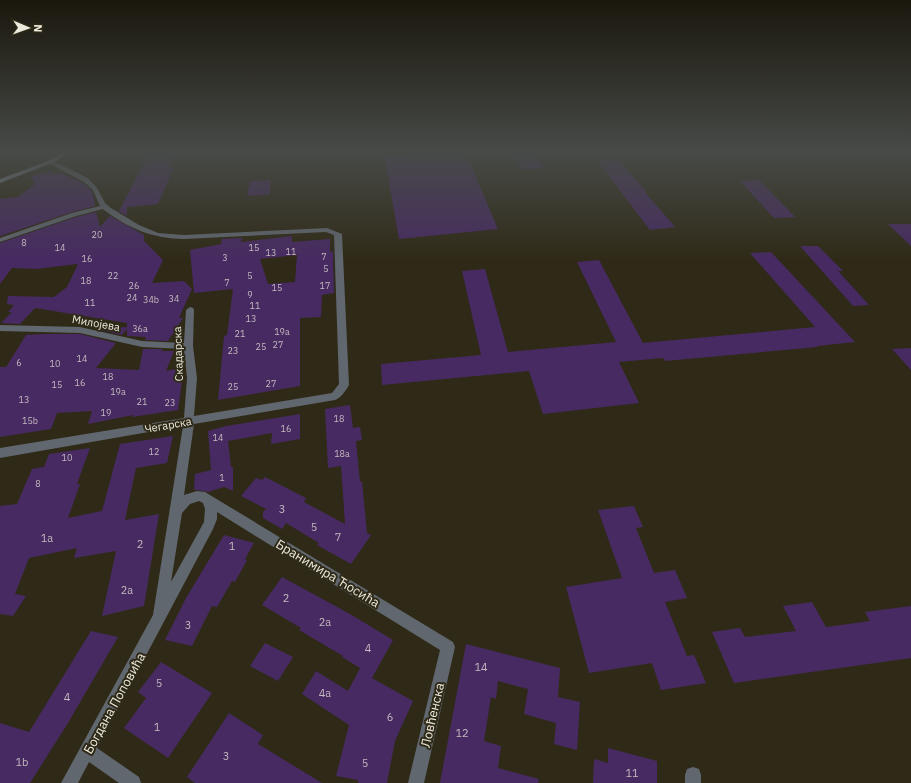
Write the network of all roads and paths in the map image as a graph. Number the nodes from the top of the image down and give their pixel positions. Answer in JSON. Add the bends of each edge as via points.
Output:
{"nodes":[{"id":1,"x":94,"y":188,"type":"edge"},
{"id":2,"x":104,"y":207,"type":"junction"},
{"id":3,"x":0,"y":240,"type":"edge"},
{"id":4,"x":190,"y":310,"type":"dead end"},
{"id":5,"x":0,"y":328,"type":"edge"},
{"id":6,"x":188,"y":346,"type":"junction"},
{"id":7,"x":189,"y":421,"type":"junction"},
{"id":8,"x":0,"y":453,"type":"edge"},
{"id":9,"x":207,"y":500,"type":"junction"},
{"id":10,"x":176,"y":512,"type":"junction"},
{"id":11,"x":158,"y":622,"type":"junction"},
{"id":12,"x":448,"y":647,"type":"joint"},
{"id":13,"x":88,"y":751,"type":"junction"},
{"id":14,"x":69,"y":783,"type":"edge"},
{"id":15,"x":133,"y":783,"type":"edge"},
{"id":16,"x":416,"y":783,"type":"edge"}],
"edges":[{"from":1,"to":2,"type":"street"},
{"from":2,"to":3,"type":"street","via":[[74,214]]},
{"from":2,"to":7,"type":"street","name":"Чегарска","via":[[141,230],[169,237],[327,230],[338,234],[344,385],[335,396]]},
{"from":4,"to":6,"type":"street","name":"Скадарска"},
{"from":5,"to":6,"type":"street","name":"Милојева","via":[[80,330],[142,344]]},
{"from":6,"to":7,"type":"street","name":"Скадарска","via":[[192,378]]},
{"from":7,"to":8,"type":"street","name":"Чегарска"},
{"from":7,"to":10,"type":"street","name":"Богдана Поповића"},
{"from":9,"to":10,"type":"street","via":[[201,496],[189,498]]},
{"from":9,"to":11,"type":"street","name":"Богдана Поповића","via":[[212,518]]},
{"from":9,"to":12,"type":"street","name":"Бранимира Ћосића"},
{"from":10,"to":11,"type":"street","name":"Богдана Поповића"},
{"from":11,"to":13,"type":"street","name":"Богдана Поповића"},
{"from":12,"to":16,"type":"street","name":"Ловћенска"},
{"from":13,"to":14,"type":"street","name":"Богдана Поповића"},
{"from":13,"to":15,"type":"street"}]}
